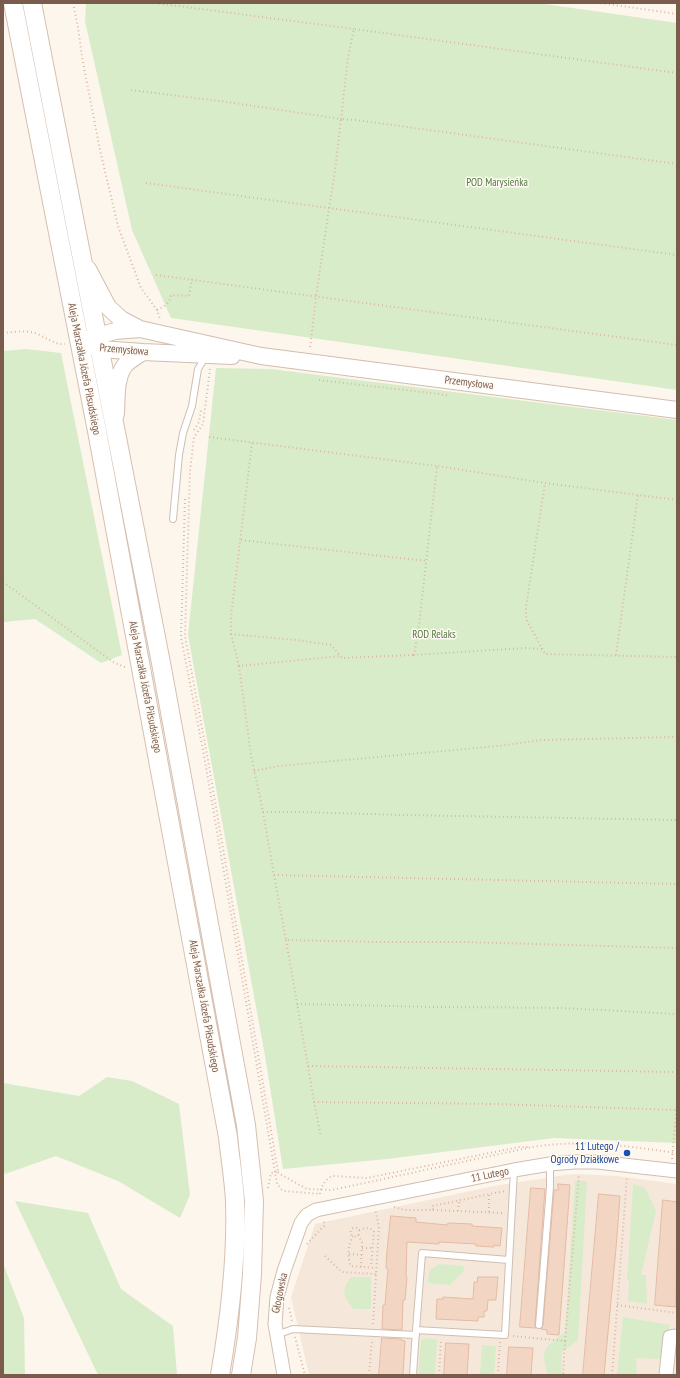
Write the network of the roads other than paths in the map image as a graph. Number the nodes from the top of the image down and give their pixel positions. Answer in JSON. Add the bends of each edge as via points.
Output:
{"nodes":[{"id":1,"x":13,"y":3,"type":"edge"},
{"id":2,"x":32,"y":3,"type":"edge"},
{"id":3,"x":82,"y":256,"type":"junction"},
{"id":4,"x":140,"y":329,"type":"junction"},
{"id":5,"x":79,"y":342,"type":"junction"},
{"id":6,"x":99,"y":343,"type":"junction"},
{"id":7,"x":143,"y":352,"type":"junction"},
{"id":8,"x":209,"y":356,"type":"junction"},
{"id":9,"x":677,"y":410,"type":"edge"},
{"id":10,"x":115,"y":428,"type":"junction"},
{"id":11,"x":173,"y":519,"type":"dead end"},
{"id":12,"x":550,"y":1164,"type":"junction"},
{"id":13,"x":674,"y":1171,"type":"edge"},
{"id":14,"x":514,"y":1175,"type":"junction"},
{"id":15,"x":307,"y":1215,"type":"joint"},
{"id":16,"x":509,"y":1260,"type":"junction"},
{"id":17,"x":539,"y":1325,"type":"dead end"},
{"id":18,"x":416,"y":1332,"type":"junction"},
{"id":19,"x":276,"y":1335,"type":"junction"},
{"id":20,"x":677,"y":1336,"type":"edge"},
{"id":21,"x":220,"y":1375,"type":"edge"},
{"id":22,"x":241,"y":1375,"type":"edge"},
{"id":23,"x":284,"y":1375,"type":"edge"},
{"id":24,"x":413,"y":1375,"type":"edge"},
{"id":25,"x":666,"y":1375,"type":"edge"}],
"edges":[{"from":1,"to":5,"type":"main road","name":"Aleja Marszałka Józefa Piłsudskiego"},
{"from":2,"to":3,"type":"main road","name":"Aleja Marszałka Józefa Piłsudskiego"},
{"from":3,"to":4,"type":"street","via":[[108,307],[120,319]]},
{"from":3,"to":6,"type":"main road","name":"Aleja Marszałka Józefa Piłsudskiego"},
{"from":4,"to":6,"type":"street","name":"Przemysłowa","via":[[115,331]]},
{"from":4,"to":8,"type":"street","name":"Przemysłowa"},
{"from":5,"to":6,"type":"street","name":"Przemysłowa"},
{"from":5,"to":21,"type":"main road","name":"Aleja Marszałka Józefa Piłsudskiego","via":[[142,665],[228,1137],[234,1201],[234,1264],[231,1308]]},
{"from":6,"to":7,"type":"street","name":"Przemysłowa"},
{"from":6,"to":10,"type":"main road","name":"Aleja Marszałka Józefa Piłsudskiego"},
{"from":7,"to":8,"type":"street","name":"Przemysłowa"},
{"from":7,"to":10,"type":"street","via":[[125,366],[121,374]]},
{"from":8,"to":9,"type":"street","name":"Przemysłowa","via":[[261,356]]},
{"from":8,"to":11,"type":"lane","via":[[198,369],[192,406],[183,433]]},
{"from":10,"to":22,"type":"main road","name":"Aleja Marszałka Józefa Piłsudskiego","via":[[246,1125],[254,1201],[252,1274]]},
{"from":12,"to":13,"type":"street","name":"11 Lutego","via":[[596,1162]]},
{"from":12,"to":14,"type":"street","name":"11 Lutego"},
{"from":12,"to":17,"type":"lane"},
{"from":14,"to":15,"type":"street","name":"11 Lutego","via":[[316,1210]]},
{"from":14,"to":16,"type":"lane"},
{"from":15,"to":19,"type":"street","name":"Głogowska","via":[[301,1222],[280,1285],[275,1311]]},
{"from":16,"to":18,"type":"lane","via":[[503,1335]]},
{"from":16,"to":18,"type":"lane","via":[[422,1253]]},
{"from":18,"to":19,"type":"lane","via":[[293,1329]]},
{"from":18,"to":24,"type":"lane"},
{"from":19,"to":23,"type":"street","name":"Głogowska"},
{"from":20,"to":25,"type":"street","via":[[670,1337]]}]}
